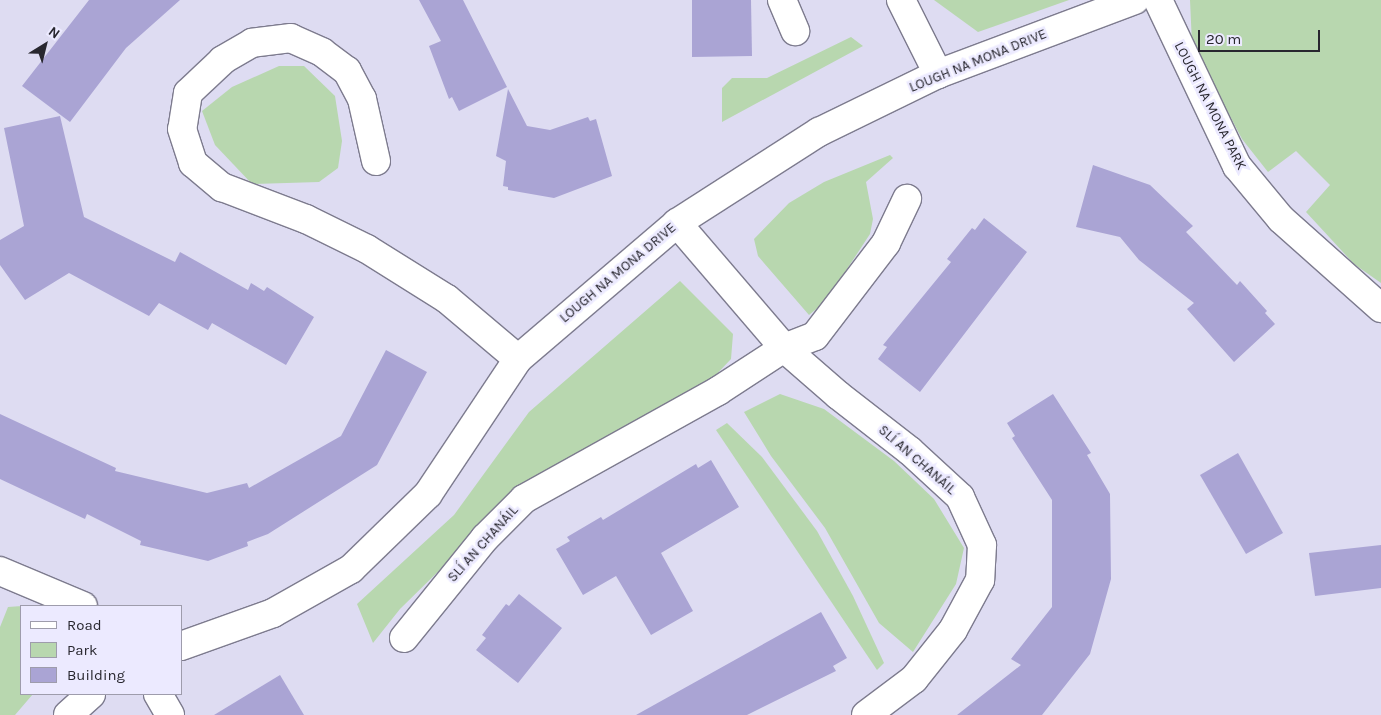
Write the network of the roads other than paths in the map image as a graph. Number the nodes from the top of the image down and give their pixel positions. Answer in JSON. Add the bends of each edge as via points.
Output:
{"nodes":[{"id":1,"x":782,"y":0,"type":"edge"},
{"id":2,"x":901,"y":0,"type":"edge"},
{"id":3,"x":1135,"y":0,"type":"edge"},
{"id":4,"x":1158,"y":0,"type":"edge"},
{"id":5,"x":795,"y":31,"type":"dead end"},
{"id":6,"x":938,"y":74,"type":"junction"},
{"id":7,"x":376,"y":161,"type":"dead end"},
{"id":8,"x":906,"y":199,"type":"dead end"},
{"id":9,"x":677,"y":223,"type":"junction"},
{"id":10,"x":1381,"y":308,"type":"edge"},
{"id":11,"x":784,"y":348,"type":"junction"},
{"id":12,"x":518,"y":359,"type":"junction"},
{"id":13,"x":0,"y":571,"type":"edge"},
{"id":14,"x":81,"y":605,"type":"edge"},
{"id":15,"x":404,"y":638,"type":"dead end"},
{"id":16,"x":182,"y":646,"type":"edge"},
{"id":17,"x":90,"y":695,"type":"edge"},
{"id":18,"x":159,"y":695,"type":"edge"},
{"id":19,"x":68,"y":715,"type":"edge"},
{"id":20,"x":170,"y":715,"type":"edge"},
{"id":21,"x":866,"y":715,"type":"edge"}],
"edges":[{"from":1,"to":5,"type":"street"},
{"from":2,"to":6,"type":"street"},
{"from":3,"to":6,"type":"street","name":"LOUGH NA MONA DRIVE"},
{"from":4,"to":10,"type":"street","name":"LOUGH NA MONA PARK","via":[[1237,166],[1281,219]]},
{"from":6,"to":9,"type":"street","name":"LOUGH NA MONA DRIVE","via":[[820,132]]},
{"from":7,"to":12,"type":"street","via":[[362,99],[346,71],[322,52],[290,38],[252,43],[223,60],[188,93],[182,129],[193,163],[222,187],[306,219],[367,250],[447,299]]},
{"from":8,"to":11,"type":"street","name":"SLÍ AN CHANÁIL","via":[[886,243],[815,336]]},
{"from":9,"to":11,"type":"street","name":"SLÍ AN CHANÁIL"},
{"from":9,"to":12,"type":"street","name":"LOUGH NA MONA DRIVE"},
{"from":11,"to":15,"type":"street","name":"SLÍ AN CHANÁIL","via":[[718,391],[524,499],[485,538]]},
{"from":11,"to":21,"type":"street","name":"SLÍ AN CHANÁIL","via":[[838,396],[910,451],[960,497],[982,545],[980,580],[953,630],[914,679]]},
{"from":12,"to":16,"type":"street","name":"LOUGH NA MONA DRIVE","via":[[428,494],[350,569],[273,613]]},
{"from":13,"to":14,"type":"street"},
{"from":17,"to":19,"type":"street"},
{"from":18,"to":20,"type":"street"}]}
